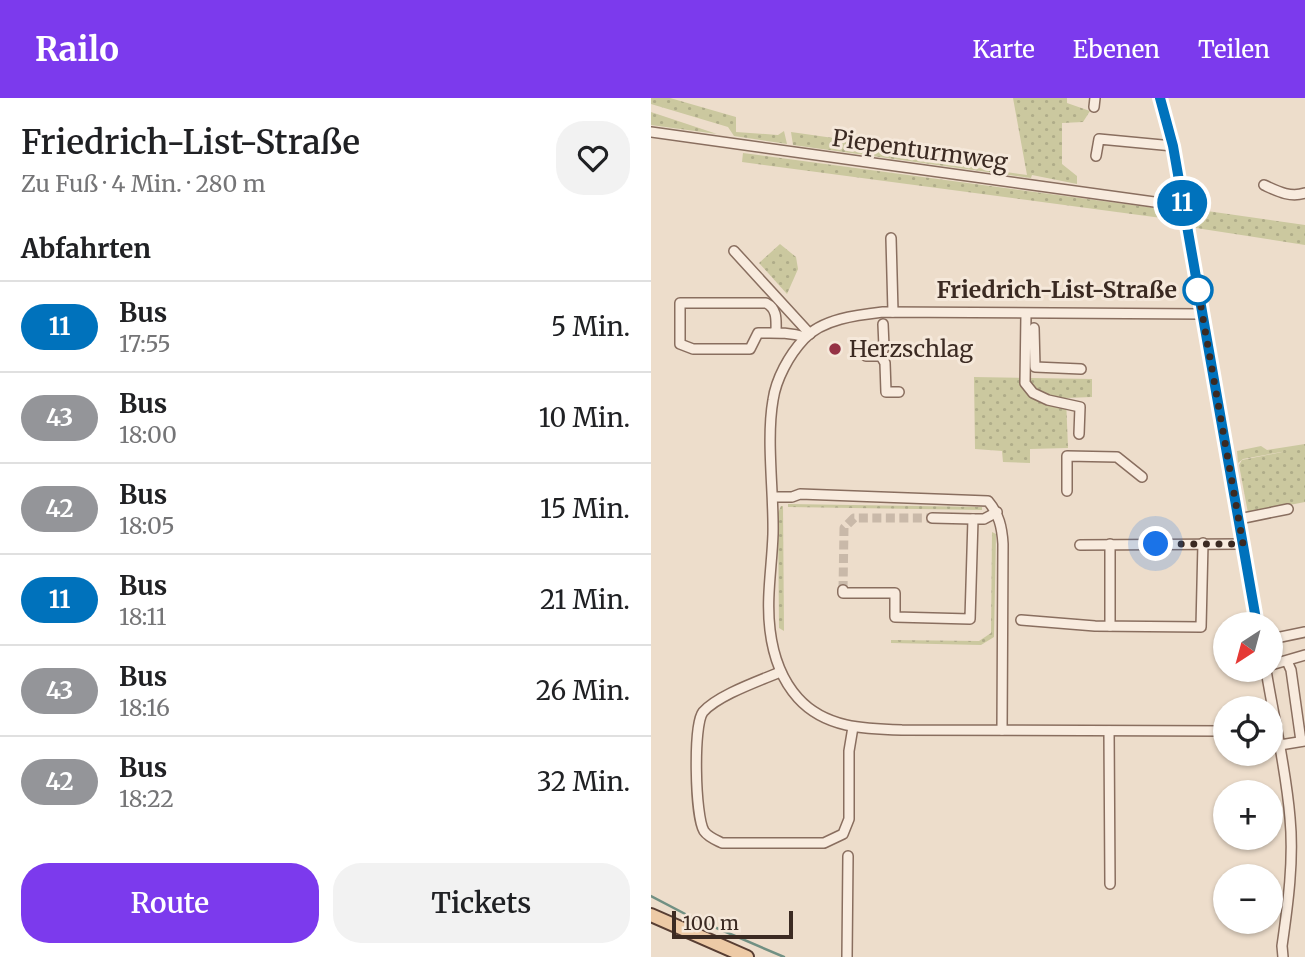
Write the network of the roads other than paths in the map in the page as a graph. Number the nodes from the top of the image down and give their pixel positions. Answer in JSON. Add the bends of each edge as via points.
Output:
{"nodes":[{"id":1,"x":1160,"y":98,"type":"edge"},
{"id":2,"x":651,"y":132,"type":"edge"},
{"id":3,"x":1173,"y":146,"type":"junction"},
{"id":4,"x":1096,"y":156,"type":"dead end"},
{"id":5,"x":1264,"y":185,"type":"dead end"},
{"id":6,"x":1305,"y":193,"type":"edge"},
{"id":7,"x":1183,"y":206,"type":"junction"},
{"id":8,"x":891,"y":238,"type":"dead end"},
{"id":9,"x":734,"y":251,"type":"dead end"},
{"id":10,"x":893,"y":312,"type":"junction"},
{"id":11,"x":1026,"y":314,"type":"junction"},
{"id":12,"x":1202,"y":314,"type":"junction"},
{"id":13,"x":883,"y":324,"type":"dead end"},
{"id":14,"x":1034,"y":328,"type":"dead end"},
{"id":15,"x":776,"y":333,"type":"junction"},
{"id":16,"x":807,"y":336,"type":"junction"},
{"id":17,"x":866,"y":356,"type":"dead end"},
{"id":18,"x":881,"y":356,"type":"junction"},
{"id":19,"x":1081,"y":369,"type":"dead end"},
{"id":20,"x":899,"y":392,"type":"dead end"},
{"id":21,"x":1079,"y":434,"type":"dead end"},
{"id":22,"x":1142,"y":477,"type":"dead end"},
{"id":23,"x":1067,"y":491,"type":"dead end"},
{"id":24,"x":773,"y":497,"type":"junction"},
{"id":25,"x":1288,"y":509,"type":"dead end"},
{"id":26,"x":997,"y":512,"type":"junction"},
{"id":27,"x":932,"y":519,"type":"tunnel mouth"},
{"id":28,"x":974,"y":519,"type":"junction"},
{"id":29,"x":1239,"y":519,"type":"junction"},
{"id":30,"x":1203,"y":543,"type":"junction"},
{"id":31,"x":1110,"y":544,"type":"junction"},
{"id":32,"x":1243,"y":544,"type":"junction"},
{"id":33,"x":1080,"y":545,"type":"dead end"},
{"id":34,"x":843,"y":590,"type":"dead end"},
{"id":35,"x":1255,"y":612,"type":"edge"},
{"id":36,"x":1021,"y":620,"type":"dead end"},
{"id":37,"x":1110,"y":626,"type":"junction"},
{"id":38,"x":1305,"y":632,"type":"edge"},
{"id":39,"x":1283,"y":637,"type":"edge"},
{"id":40,"x":1305,"y":655,"type":"edge"},
{"id":41,"x":1287,"y":661,"type":"junction"},
{"id":42,"x":1283,"y":662,"type":"edge"},
{"id":43,"x":781,"y":671,"type":"junction"},
{"id":44,"x":853,"y":727,"type":"junction"},
{"id":45,"x":1002,"y":730,"type":"junction"},
{"id":46,"x":1109,"y":731,"type":"junction"},
{"id":47,"x":1213,"y":731,"type":"edge"},
{"id":48,"x":1303,"y":741,"type":"edge"},
{"id":49,"x":1283,"y":744,"type":"edge"},
{"id":50,"x":1283,"y":765,"type":"edge"},
{"id":51,"x":848,"y":856,"type":"dead end"},
{"id":52,"x":1110,"y":884,"type":"dead end"},
{"id":53,"x":651,"y":915,"type":"edge"},
{"id":54,"x":1282,"y":946,"type":"junction"},
{"id":55,"x":747,"y":957,"type":"edge"},
{"id":56,"x":847,"y":957,"type":"edge"},
{"id":57,"x":1276,"y":957,"type":"edge"},
{"id":58,"x":1283,"y":957,"type":"edge"}],
"edges":[{"from":1,"to":3,"type":"street"},
{"from":2,"to":7,"type":"street","name":"Piepenturmweg"},
{"from":3,"to":4,"type":"street","via":[[1099,139]]},
{"from":3,"to":7,"type":"street"},
{"from":5,"to":6,"type":"street","via":[[1279,192]]},
{"from":7,"to":12,"type":"street"},
{"from":8,"to":10,"type":"street"},
{"from":9,"to":16,"type":"street"},
{"from":10,"to":11,"type":"street"},
{"from":10,"to":16,"type":"street","via":[[857,315]]},
{"from":11,"to":12,"type":"street"},
{"from":11,"to":21,"type":"street","via":[[1025,383],[1048,400],[1080,407]]},
{"from":12,"to":29,"type":"street"},
{"from":13,"to":18,"type":"street"},
{"from":14,"to":19,"type":"street","via":[[1035,367]]},
{"from":15,"to":15,"type":"street","via":[[758,333],[750,349],[693,349],[680,344],[680,303],[766,303],[775,312]]},
{"from":15,"to":16,"type":"street"},
{"from":16,"to":24,"type":"street","via":[[782,372],[773,400]]},
{"from":17,"to":18,"type":"street"},
{"from":18,"to":20,"type":"street","via":[[886,392]]},
{"from":22,"to":23,"type":"street","via":[[1117,457],[1067,456]]},
{"from":24,"to":26,"type":"street","via":[[988,500]]},
{"from":24,"to":43,"type":"street","via":[[768,611]]},
{"from":25,"to":29,"type":"street"},
{"from":26,"to":28,"type":"street"},
{"from":26,"to":45,"type":"street","via":[[1003,544]]},
{"from":27,"to":28,"type":"street"},
{"from":28,"to":34,"type":"street","via":[[970,619],[895,617],[895,593]]},
{"from":29,"to":32,"type":"street"},
{"from":30,"to":31,"type":"street"},
{"from":30,"to":32,"type":"street"},
{"from":30,"to":37,"type":"street","via":[[1201,627]]},
{"from":31,"to":33,"type":"street"},
{"from":31,"to":37,"type":"street"},
{"from":32,"to":35,"type":"street"},
{"from":36,"to":37,"type":"street"},
{"from":38,"to":39,"type":"street"},
{"from":40,"to":41,"type":"street"},
{"from":41,"to":42,"type":"street"},
{"from":41,"to":48,"type":"street"},
{"from":43,"to":44,"type":"street","via":[[798,698],[813,711]]},
{"from":43,"to":44,"type":"street","via":[[702,714],[698,725],[698,810],[705,832],[722,843],[824,843],[843,834],[849,820]]},
{"from":44,"to":45,"type":"street"},
{"from":45,"to":46,"type":"street"},
{"from":46,"to":47,"type":"street"},
{"from":46,"to":52,"type":"street"},
{"from":48,"to":49,"type":"street"},
{"from":50,"to":54,"type":"street","via":[[1291,842]]},
{"from":51,"to":56,"type":"street"},
{"from":53,"to":55,"type":"main road"},
{"from":54,"to":57,"type":"street"},
{"from":54,"to":58,"type":"street"}]}
